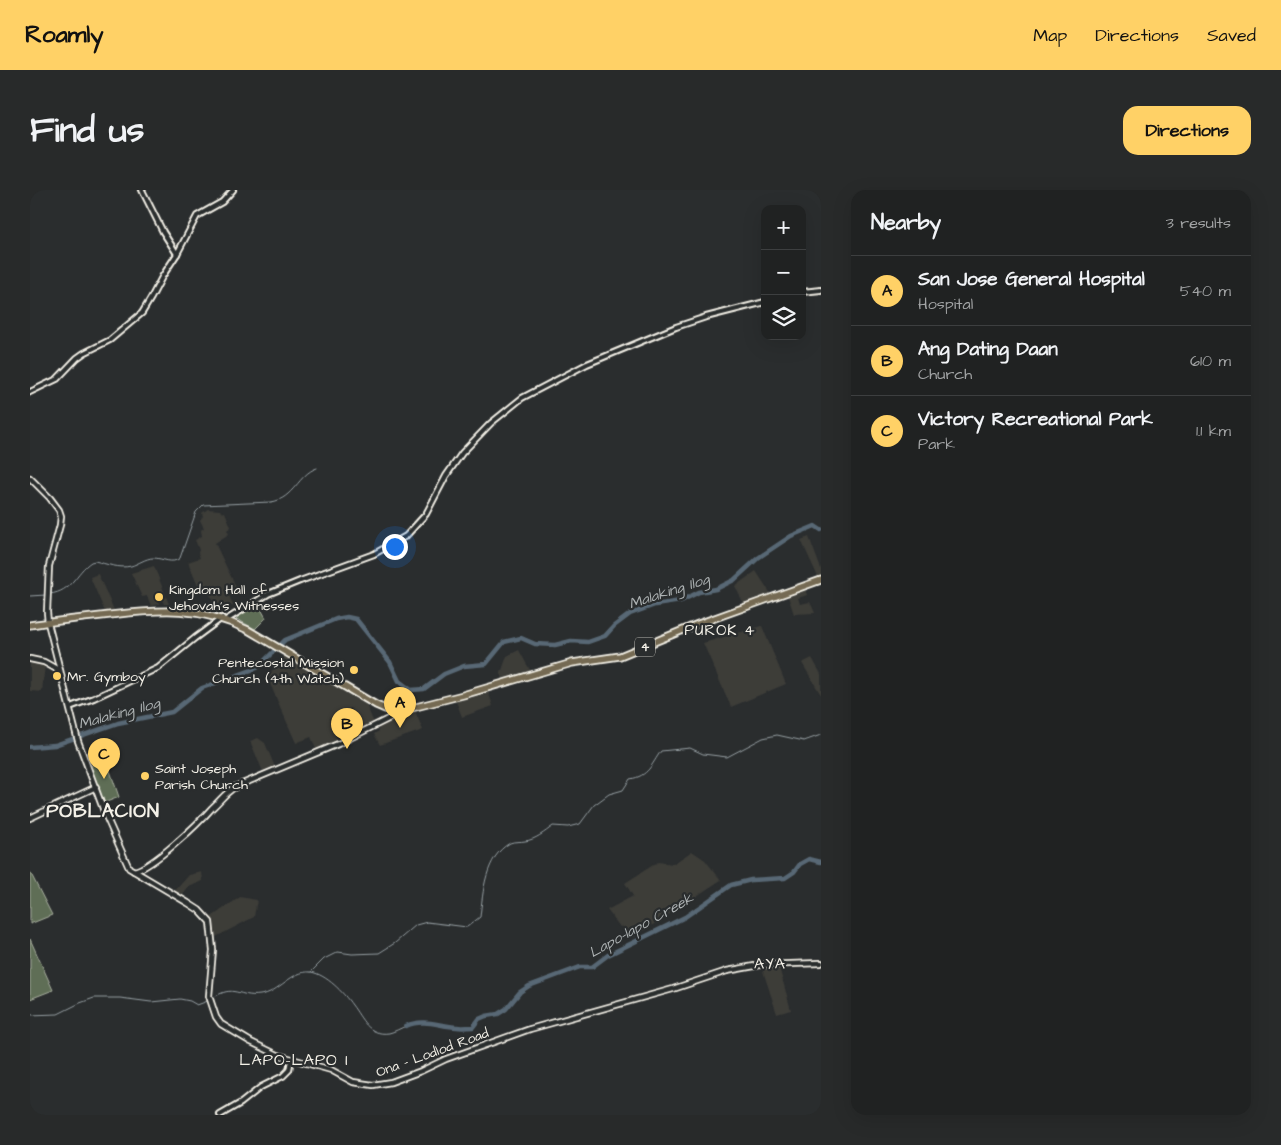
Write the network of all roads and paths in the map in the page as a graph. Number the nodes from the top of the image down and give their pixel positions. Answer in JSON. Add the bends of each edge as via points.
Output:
{"nodes":[{"id":1,"x":142,"y":190,"type":"edge"},
{"id":2,"x":233,"y":190,"type":"edge"},
{"id":3,"x":178,"y":254,"type":"junction"},
{"id":4,"x":821,"y":290,"type":"edge"},
{"id":5,"x":806,"y":292,"type":"edge"},
{"id":6,"x":761,"y":303,"type":"edge"},
{"id":7,"x":30,"y":392,"type":"edge"},
{"id":8,"x":30,"y":478,"type":"edge"},
{"id":9,"x":821,"y":580,"type":"edge"},
{"id":10,"x":224,"y":619,"type":"junction"},
{"id":11,"x":48,"y":623,"type":"junction"},
{"id":12,"x":30,"y":625,"type":"edge"},
{"id":13,"x":30,"y":659,"type":"edge"},
{"id":14,"x":60,"y":671,"type":"junction"},
{"id":15,"x":70,"y":707,"type":"junction"},
{"id":16,"x":404,"y":711,"type":"junction"},
{"id":17,"x":96,"y":788,"type":"junction"},
{"id":18,"x":30,"y":818,"type":"edge"},
{"id":19,"x":134,"y":871,"type":"junction"},
{"id":20,"x":821,"y":964,"type":"edge"},
{"id":21,"x":292,"y":1060,"type":"junction"},
{"id":22,"x":220,"y":1115,"type":"edge"}],
"edges":[{"from":1,"to":3,"type":"street"},
{"from":2,"to":3,"type":"street","via":[[222,202],[197,216]]},
{"from":3,"to":7,"type":"street","via":[[142,312],[122,332],[84,353],[57,379]]},
{"from":4,"to":5,"type":"street"},
{"from":6,"to":10,"type":"street","via":[[676,327],[587,364],[522,398],[491,423],[462,453],[426,514],[406,536],[374,554],[268,594]]},
{"from":8,"to":11,"type":"main road","via":[[50,498],[61,516],[50,561]]},
{"from":9,"to":16,"type":"highway","number":"4","via":[[620,656],[565,665]]},
{"from":10,"to":11,"type":"highway","number":"4","via":[[190,612],[152,610]]},
{"from":10,"to":15,"type":"street","via":[[158,668]]},
{"from":10,"to":16,"type":"highway","number":"4","via":[[286,651],[376,705],[390,711]]},
{"from":11,"to":12,"type":"highway","number":"4"},
{"from":11,"to":14,"type":"main road"},
{"from":13,"to":14,"type":"main road"},
{"from":14,"to":15,"type":"main road"},
{"from":15,"to":17,"type":"main road","via":[[78,741]]},
{"from":16,"to":19,"type":"main road","via":[[338,744],[234,787],[158,857]]},
{"from":17,"to":18,"type":"main road"},
{"from":17,"to":19,"type":"main road","via":[[127,866]]},
{"from":19,"to":21,"type":"main road","name":"Ona - Lodlod Road","via":[[199,910],[210,922],[213,950],[209,996],[219,1022],[258,1046]]},
{"from":20,"to":21,"type":"main road","name":"Ona - Lodlod Road","via":[[760,965],[727,971],[525,1031],[380,1084],[359,1084],[331,1070]]},
{"from":21,"to":22,"type":"street","via":[[283,1076]]}]}
